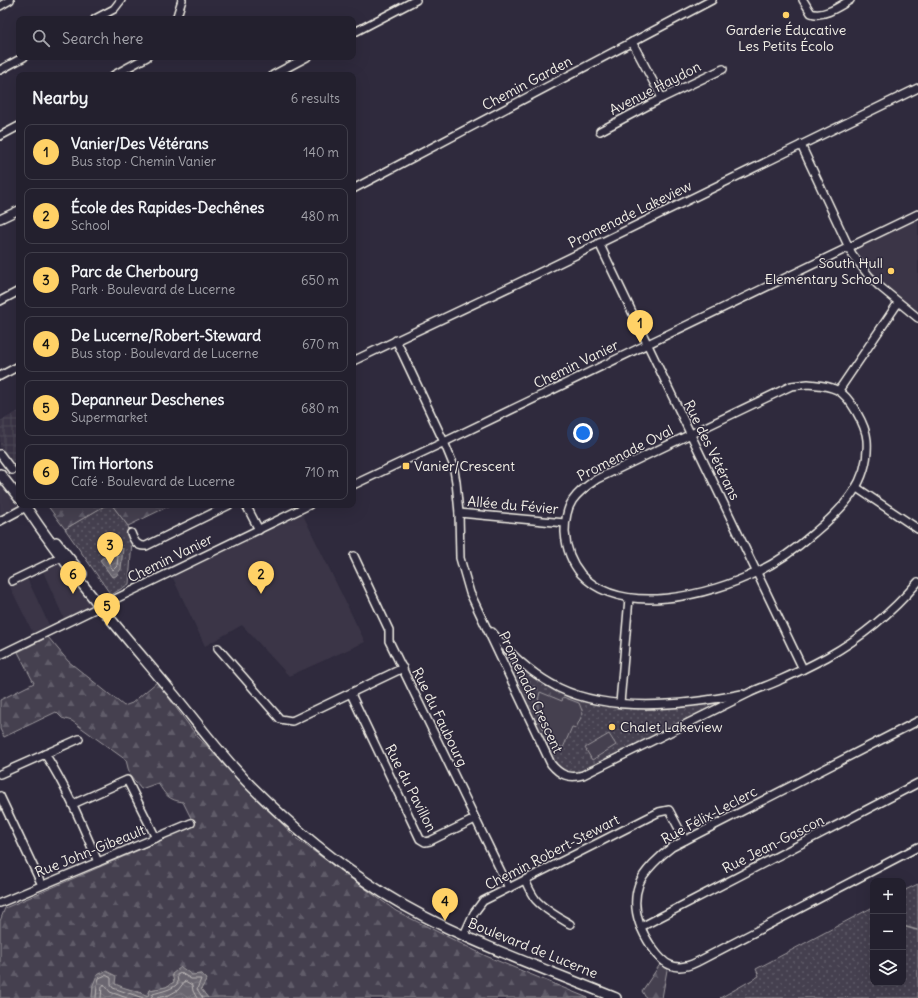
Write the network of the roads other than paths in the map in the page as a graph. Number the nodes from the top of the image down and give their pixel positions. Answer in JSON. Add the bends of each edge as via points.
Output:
{"nodes":[{"id":1,"x":10,"y":0,"type":"edge"},
{"id":2,"x":121,"y":0,"type":"edge"},
{"id":3,"x":182,"y":0,"type":"edge"},
{"id":4,"x":416,"y":0,"type":"edge"},
{"id":5,"x":712,"y":0,"type":"edge"},
{"id":6,"x":804,"y":0,"type":"edge"},
{"id":7,"x":850,"y":0,"type":"edge"},
{"id":8,"x":0,"y":6,"type":"edge"},
{"id":9,"x":101,"y":16,"type":"edge"},
{"id":10,"x":177,"y":16,"type":"edge"},
{"id":11,"x":356,"y":31,"type":"edge"},
{"id":12,"x":632,"y":42,"type":"junction"},
{"id":13,"x":18,"y":60,"type":"edge"},
{"id":14,"x":142,"y":60,"type":"edge"},
{"id":15,"x":301,"y":60,"type":"edge"},
{"id":16,"x":723,"y":69,"type":"dead end"},
{"id":17,"x":0,"y":70,"type":"edge"},
{"id":18,"x":120,"y":72,"type":"edge"},
{"id":19,"x":279,"y":72,"type":"edge"},
{"id":20,"x":918,"y":88,"type":"edge"},
{"id":21,"x":662,"y":98,"type":"junction"},
{"id":22,"x":16,"y":128,"type":"edge"},
{"id":23,"x":600,"y":131,"type":"dead end"},
{"id":24,"x":0,"y":136,"type":"edge"},
{"id":25,"x":801,"y":145,"type":"junction"},
{"id":26,"x":356,"y":188,"type":"edge"},
{"id":27,"x":16,"y":214,"type":"edge"},
{"id":28,"x":918,"y":214,"type":"edge"},
{"id":29,"x":0,"y":219,"type":"edge"},
{"id":30,"x":599,"y":243,"type":"junction"},
{"id":31,"x":849,"y":248,"type":"junction"},
{"id":32,"x":16,"y":293,"type":"edge"},
{"id":33,"x":0,"y":301,"type":"edge"},
{"id":34,"x":898,"y":303,"type":"junction"},
{"id":35,"x":918,"y":318,"type":"edge"},
{"id":36,"x":396,"y":340,"type":"junction"},
{"id":37,"x":647,"y":344,"type":"junction"},
{"id":38,"x":356,"y":360,"type":"edge"},
{"id":39,"x":16,"y":368,"type":"edge"},
{"id":40,"x":0,"y":376,"type":"edge"},
{"id":41,"x":838,"y":390,"type":"junction"},
{"id":42,"x":690,"y":435,"type":"junction"},
{"id":43,"x":444,"y":442,"type":"junction"},
{"id":44,"x":0,"y":454,"type":"edge"},
{"id":45,"x":12,"y":470,"type":"dead end"},
{"id":46,"x":0,"y":474,"type":"edge"},
{"id":47,"x":356,"y":483,"type":"edge"},
{"id":48,"x":857,"y":488,"type":"junction"},
{"id":49,"x":16,"y":494,"type":"edge"},
{"id":50,"x":22,"y":508,"type":"edge"},
{"id":51,"x":27,"y":508,"type":"edge"},
{"id":52,"x":223,"y":508,"type":"edge"},
{"id":53,"x":248,"y":508,"type":"edge"},
{"id":54,"x":303,"y":508,"type":"edge"},
{"id":55,"x":459,"y":513,"type":"junction"},
{"id":56,"x":0,"y":521,"type":"edge"},
{"id":57,"x":565,"y":523,"type":"junction"},
{"id":58,"x":918,"y":529,"type":"edge"},
{"id":59,"x":259,"y":530,"type":"junction"},
{"id":60,"x":131,"y":533,"type":"dead end"},
{"id":61,"x":63,"y":556,"type":"junction"},
{"id":62,"x":354,"y":556,"type":"dead end"},
{"id":63,"x":757,"y":573,"type":"junction"},
{"id":64,"x":12,"y":581,"type":"dead end"},
{"id":65,"x":918,"y":582,"type":"edge"},
{"id":66,"x":628,"y":598,"type":"junction"},
{"id":67,"x":103,"y":605,"type":"junction"},
{"id":68,"x":485,"y":625,"type":"junction"},
{"id":69,"x":218,"y":648,"type":"dead end"},
{"id":70,"x":0,"y":655,"type":"edge"},
{"id":71,"x":403,"y":668,"type":"junction"},
{"id":72,"x":803,"y":669,"type":"junction"},
{"id":73,"x":750,"y":692,"type":"junction"},
{"id":74,"x":351,"y":694,"type":"junction"},
{"id":75,"x":620,"y":703,"type":"junction"},
{"id":76,"x":918,"y":721,"type":"edge"},
{"id":77,"x":79,"y":739,"type":"dead end"},
{"id":78,"x":45,"y":754,"type":"junction"},
{"id":79,"x":0,"y":774,"type":"edge"},
{"id":80,"x":918,"y":784,"type":"edge"},
{"id":81,"x":0,"y":796,"type":"edge"},
{"id":82,"x":73,"y":804,"type":"junction"},
{"id":83,"x":475,"y":819,"type":"junction"},
{"id":84,"x":191,"y":823,"type":"dead end"},
{"id":85,"x":156,"y":838,"type":"junction"},
{"id":86,"x":685,"y":840,"type":"junction"},
{"id":87,"x":918,"y":847,"type":"edge"},
{"id":88,"x":98,"y":862,"type":"junction"},
{"id":89,"x":525,"y":880,"type":"junction"},
{"id":90,"x":42,"y":885,"type":"junction"},
{"id":91,"x":509,"y":888,"type":"junction"},
{"id":92,"x":0,"y":903,"type":"edge"},
{"id":93,"x":570,"y":924,"type":"dead end"},
{"id":94,"x":641,"y":927,"type":"junction"},
{"id":95,"x":464,"y":935,"type":"junction"},
{"id":96,"x":616,"y":998,"type":"edge"}],
"edges":[{"from":1,"to":8,"type":"street"},
{"from":2,"to":9,"type":"street","via":[[114,9]]},
{"from":3,"to":10,"type":"street"},
{"from":4,"to":11,"type":"street"},
{"from":5,"to":12,"type":"street","name":"Chemin Garden"},
{"from":6,"to":7,"type":"street","via":[[808,9],[815,14],[826,12]]},
{"from":12,"to":21,"type":"street"},
{"from":12,"to":26,"type":"street","name":"Chemin Garden"},
{"from":13,"to":17,"type":"street"},
{"from":14,"to":18,"type":"street"},
{"from":15,"to":19,"type":"street"},
{"from":16,"to":21,"type":"street","name":"Avenue Haydon"},
{"from":20,"to":25,"type":"street","name":"Promenade Lakeview"},
{"from":21,"to":23,"type":"street","name":"Avenue Haydon"},
{"from":22,"to":24,"type":"street"},
{"from":25,"to":30,"type":"street","name":"Promenade Lakeview"},
{"from":25,"to":31,"type":"street"},
{"from":27,"to":29,"type":"street"},
{"from":28,"to":31,"type":"street","name":"Chemin Vanier"},
{"from":30,"to":36,"type":"street","name":"Promenade Lakeview"},
{"from":30,"to":37,"type":"street","name":"Rue des Vétérans"},
{"from":31,"to":34,"type":"street","via":[[869,276]]},
{"from":31,"to":37,"type":"street","name":"Chemin Vanier"},
{"from":32,"to":33,"type":"street"},
{"from":34,"to":35,"type":"street"},
{"from":34,"to":41,"type":"street"},
{"from":36,"to":38,"type":"street","name":"Promenade Lakeview"},
{"from":36,"to":43,"type":"street","name":"Promenade Crescent"},
{"from":37,"to":42,"type":"street","name":"Rue des Vétérans"},
{"from":37,"to":43,"type":"street","name":"Chemin Vanier"},
{"from":39,"to":40,"type":"street"},
{"from":41,"to":42,"type":"street","name":"Promenade Oval","via":[[823,385],[792,386]]},
{"from":41,"to":48,"type":"street","name":"Promenade Oval","via":[[852,404],[862,420],[867,438],[865,466]]},
{"from":42,"to":57,"type":"street","name":"Promenade Oval","via":[[586,486],[572,501],[566,513]]},
{"from":42,"to":63,"type":"street","name":"Rue des Vétérans"},
{"from":43,"to":47,"type":"street","name":"Chemin Vanier"},
{"from":43,"to":55,"type":"street","name":"Promenade Crescent","via":[[453,464]]},
{"from":44,"to":45,"type":"street"},
{"from":46,"to":49,"type":"main road"},
{"from":48,"to":58,"type":"street"},
{"from":48,"to":63,"type":"street","name":"Promenade Oval","via":[[826,524],[790,553]]},
{"from":50,"to":56,"type":"street"},
{"from":51,"to":61,"type":"main road","name":"Boulevard de Lucerne"},
{"from":52,"to":60,"type":"street","via":[[146,546],[140,546],[134,541]]},
{"from":53,"to":59,"type":"street"},
{"from":54,"to":59,"type":"street","name":"Chemin Vanier"},
{"from":55,"to":57,"type":"street","name":"Allée du Févier"},
{"from":55,"to":68,"type":"street","name":"Promenade Crescent","via":[[460,558],[470,593]]},
{"from":57,"to":66,"type":"street","name":"Promenade Oval","via":[[570,557],[577,569],[600,589]]},
{"from":59,"to":67,"type":"street","name":"Chemin Vanier"},
{"from":61,"to":64,"type":"street"},
{"from":61,"to":67,"type":"main road","name":"Boulevard de Lucerne"},
{"from":62,"to":71,"type":"street","name":"Rue du Faubourg","via":[[389,630],[389,641]]},
{"from":63,"to":66,"type":"street","name":"Promenade Oval","via":[[695,594]]},
{"from":63,"to":72,"type":"street","name":"Rue des Vétérans"},
{"from":65,"to":72,"type":"street","name":"Promenade Crescent","via":[[888,612],[851,642]]},
{"from":66,"to":75,"type":"street"},
{"from":67,"to":70,"type":"street","name":"Chemin Vanier"},
{"from":67,"to":95,"type":"main road","name":"Boulevard de Lucerne","via":[[252,787],[321,849],[381,892]]},
{"from":68,"to":73,"type":"street","name":"Promenade Crescent","via":[[551,764],[563,775],[570,777],[583,774]]},
{"from":68,"to":75,"type":"street","name":"Promenade Crescent","via":[[531,670],[559,688],[586,697]]},
{"from":69,"to":74,"type":"street","via":[[280,719],[292,721]]},
{"from":71,"to":74,"type":"street"},
{"from":71,"to":83,"type":"street","name":"Rue du Faubourg"},
{"from":72,"to":73,"type":"street","name":"Promenade Crescent"},
{"from":73,"to":75,"type":"street","name":"Promenade Crescent","via":[[668,704]]},
{"from":74,"to":83,"type":"street","name":"Rue du Pavillon","via":[[420,839],[430,841]]},
{"from":76,"to":86,"type":"street","name":"Rue Félix-Leclerc"},
{"from":77,"to":78,"type":"street"},
{"from":78,"to":79,"type":"street"},
{"from":78,"to":82,"type":"street"},
{"from":80,"to":94,"type":"street","name":"Rue Jean-Gascon"},
{"from":81,"to":90,"type":"street"},
{"from":82,"to":85,"type":"street","via":[[127,780]]},
{"from":82,"to":88,"type":"street"},
{"from":83,"to":91,"type":"street","name":"Rue du Faubourg"},
{"from":84,"to":85,"type":"street","name":"Rue John-Gibeault"},
{"from":85,"to":88,"type":"street","name":"Rue John-Gibeault"},
{"from":86,"to":89,"type":"street","name":"Chemin Robert-Stewart","via":[[669,810],[659,812]]},
{"from":86,"to":94,"type":"street","name":"Rue Félix-Leclerc","via":[[662,856],[641,880],[636,903]]},
{"from":87,"to":94,"type":"street","name":"Rue Félix-Leclerc","via":[[687,966],[671,966],[663,960],[654,951]]},
{"from":88,"to":90,"type":"street","name":"Rue John-Gibeault"},
{"from":89,"to":91,"type":"street","name":"Chemin Robert-Stewart"},
{"from":89,"to":93,"type":"street","via":[[538,902]]},
{"from":90,"to":92,"type":"street","name":"Rue John-Gibeault"},
{"from":91,"to":95,"type":"street","name":"Chemin Robert-Stewart","via":[[480,904]]},
{"from":95,"to":96,"type":"main road","name":"Boulevard de Lucerne"}]}
